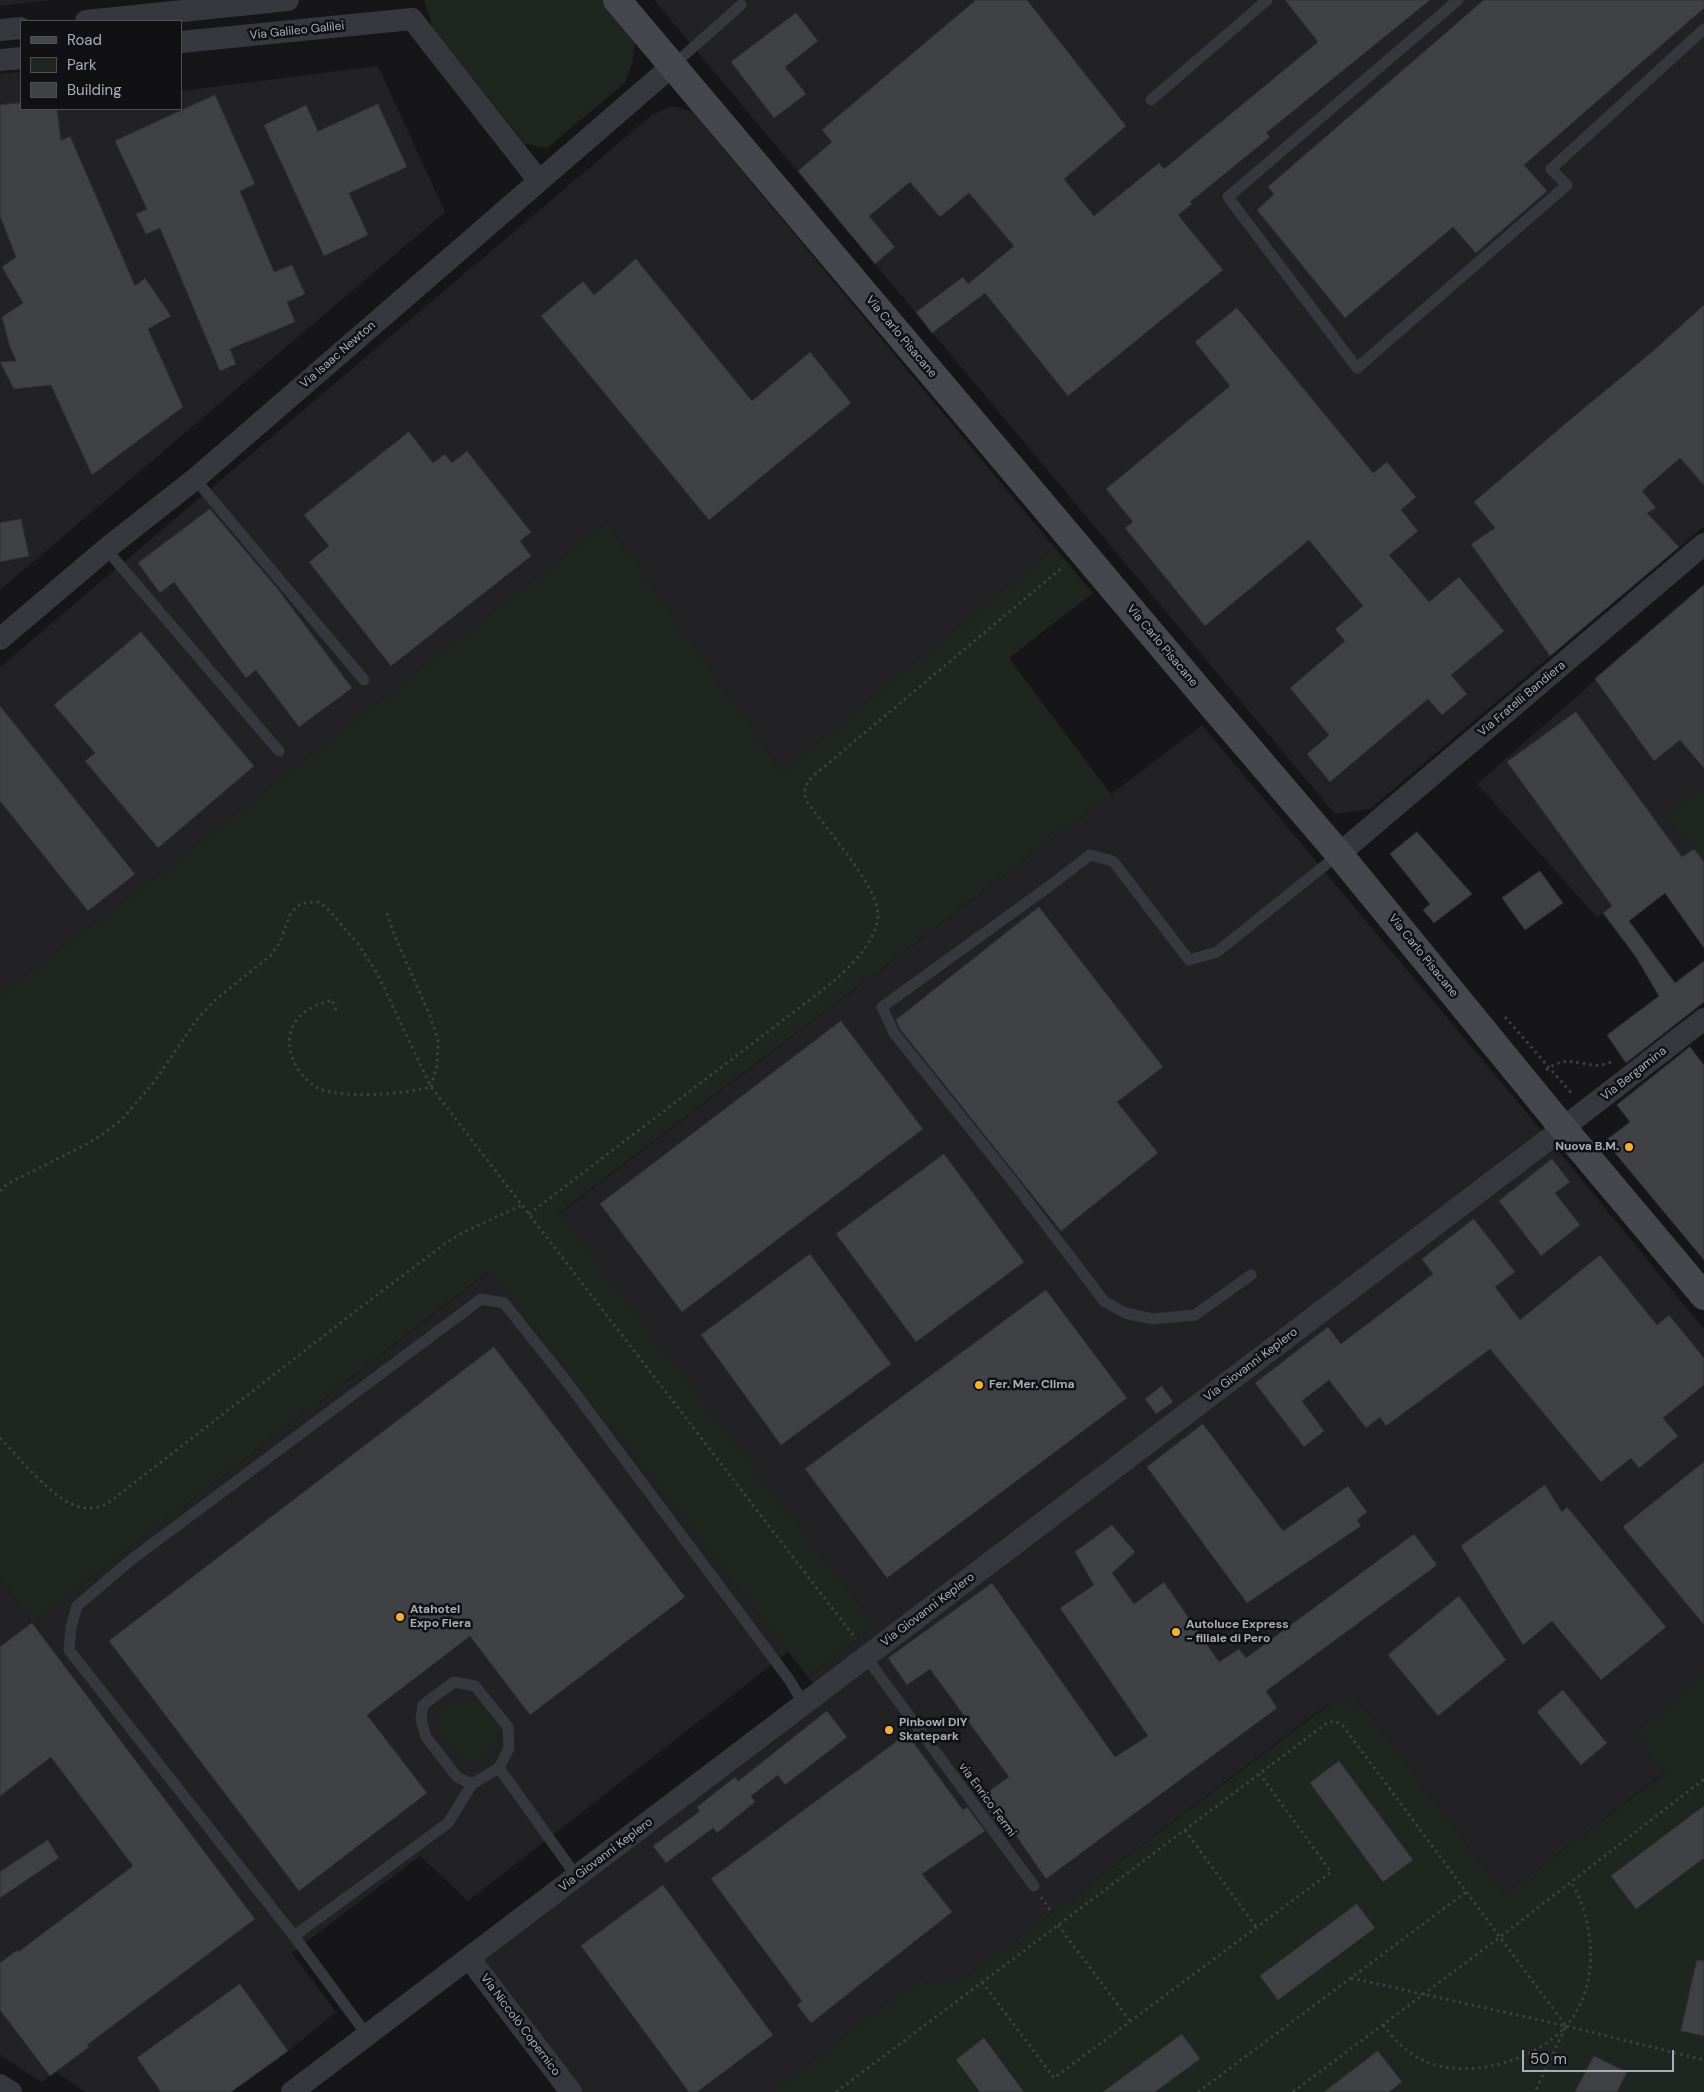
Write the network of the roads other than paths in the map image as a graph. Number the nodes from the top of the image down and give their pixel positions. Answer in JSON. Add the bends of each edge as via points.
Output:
{"nodes":[{"id":1,"x":288,"y":0,"type":"edge"},
{"id":2,"x":617,"y":0,"type":"edge"},
{"id":3,"x":1267,"y":0,"type":"edge"},
{"id":4,"x":1458,"y":0,"type":"edge"},
{"id":5,"x":741,"y":5,"type":"dead end"},
{"id":6,"x":412,"y":10,"type":"edge"},
{"id":7,"x":96,"y":20,"type":"edge"},
{"id":8,"x":20,"y":28,"type":"edge"},
{"id":9,"x":1704,"y":29,"type":"edge"},
{"id":10,"x":0,"y":30,"type":"edge"},
{"id":11,"x":182,"y":42,"type":"edge"},
{"id":12,"x":20,"y":58,"type":"edge"},
{"id":13,"x":0,"y":60,"type":"edge"},
{"id":14,"x":672,"y":66,"type":"junction"},
{"id":15,"x":1151,"y":100,"type":"dead end"},
{"id":16,"x":539,"y":181,"type":"junction"},
{"id":17,"x":196,"y":479,"type":"junction"},
{"id":18,"x":1704,"y":544,"type":"edge"},
{"id":19,"x":106,"y":549,"type":"junction"},
{"id":20,"x":0,"y":639,"type":"edge"},
{"id":21,"x":364,"y":680,"type":"dead end"},
{"id":22,"x":279,"y":751,"type":"dead end"},
{"id":23,"x":1339,"y":854,"type":"junction"},
{"id":24,"x":1704,"y":1020,"type":"edge"},
{"id":25,"x":1563,"y":1128,"type":"junction"},
{"id":26,"x":1251,"y":1275,"type":"dead end"},
{"id":27,"x":1704,"y":1296,"type":"edge"},
{"id":28,"x":869,"y":1655,"type":"junction"},
{"id":29,"x":804,"y":1704,"type":"junction"},
{"id":30,"x":499,"y":1768,"type":"junction"},
{"id":31,"x":472,"y":1784,"type":"junction"},
{"id":32,"x":577,"y":1876,"type":"junction"},
{"id":33,"x":1034,"y":1886,"type":"dead end"},
{"id":34,"x":294,"y":1936,"type":"junction"},
{"id":35,"x":469,"y":1958,"type":"junction"},
{"id":36,"x":368,"y":2035,"type":"junction"},
{"id":37,"x":0,"y":2084,"type":"edge"},
{"id":38,"x":11,"y":2092,"type":"edge"},
{"id":39,"x":293,"y":2092,"type":"edge"},
{"id":40,"x":571,"y":2092,"type":"edge"}],
"edges":[{"from":1,"to":7,"type":"street"},
{"from":2,"to":14,"type":"street","name":"Via Carlo Pisacane"},
{"from":3,"to":15,"type":"lane"},
{"from":4,"to":9,"type":"lane","via":[[1228,196],[1357,368],[1567,185],[1551,169]]},
{"from":5,"to":14,"type":"lane"},
{"from":6,"to":11,"type":"street","name":"Via Galileo Galilei"},
{"from":6,"to":16,"type":"street","name":"Via Galileo Galilei"},
{"from":8,"to":10,"type":"street"},
{"from":12,"to":13,"type":"street"},
{"from":14,"to":16,"type":"street","name":"Via Isaac Newton"},
{"from":14,"to":23,"type":"street","name":"Via Carlo Pisacane"},
{"from":16,"to":17,"type":"street","name":"Via Isaac Newton"},
{"from":17,"to":19,"type":"street","name":"Via Isaac Newton"},
{"from":17,"to":21,"type":"lane"},
{"from":18,"to":23,"type":"street","name":"Via Fratelli Bandiera"},
{"from":19,"to":20,"type":"street","name":"Via Isaac Newton"},
{"from":19,"to":22,"type":"lane"},
{"from":23,"to":25,"type":"street","name":"Via Carlo Pisacane"},
{"from":23,"to":26,"type":"lane","via":[[1217,952],[1189,960],[1113,861],[1090,855],[882,1007],[894,1033],[1104,1301],[1125,1313],[1153,1320],[1195,1315]]},
{"from":24,"to":25,"type":"street","name":"Via Bergamina"},
{"from":25,"to":27,"type":"street","name":"Via Carlo Pisacane"},
{"from":25,"to":28,"type":"street","name":"Via Giovanni Keplero"},
{"from":28,"to":29,"type":"street","name":"Via Giovanni Keplero"},
{"from":28,"to":33,"type":"lane","name":"via Enrico Fermi"},
{"from":29,"to":32,"type":"street","name":"Via Giovanni Keplero"},
{"from":29,"to":34,"type":"lane","via":[[788,1678],[504,1303],[481,1299],[131,1560],[77,1606],[69,1650]]},
{"from":30,"to":31,"type":"lane"},
{"from":30,"to":31,"type":"lane","via":[[509,1748],[508,1727],[475,1686],[454,1682],[423,1705],[422,1720],[426,1737],[457,1777]]},
{"from":30,"to":32,"type":"lane"},
{"from":31,"to":34,"type":"lane","via":[[448,1823]]},
{"from":32,"to":35,"type":"street","name":"Via Giovanni Keplero"},
{"from":34,"to":36,"type":"lane"},
{"from":35,"to":36,"type":"street","name":"Via Giovanni Keplero"},
{"from":35,"to":40,"type":"street","name":"Via Niccolò Copernico"},
{"from":36,"to":39,"type":"street","name":"Via Giovanni Keplero"},
{"from":37,"to":38,"type":"street"}]}
